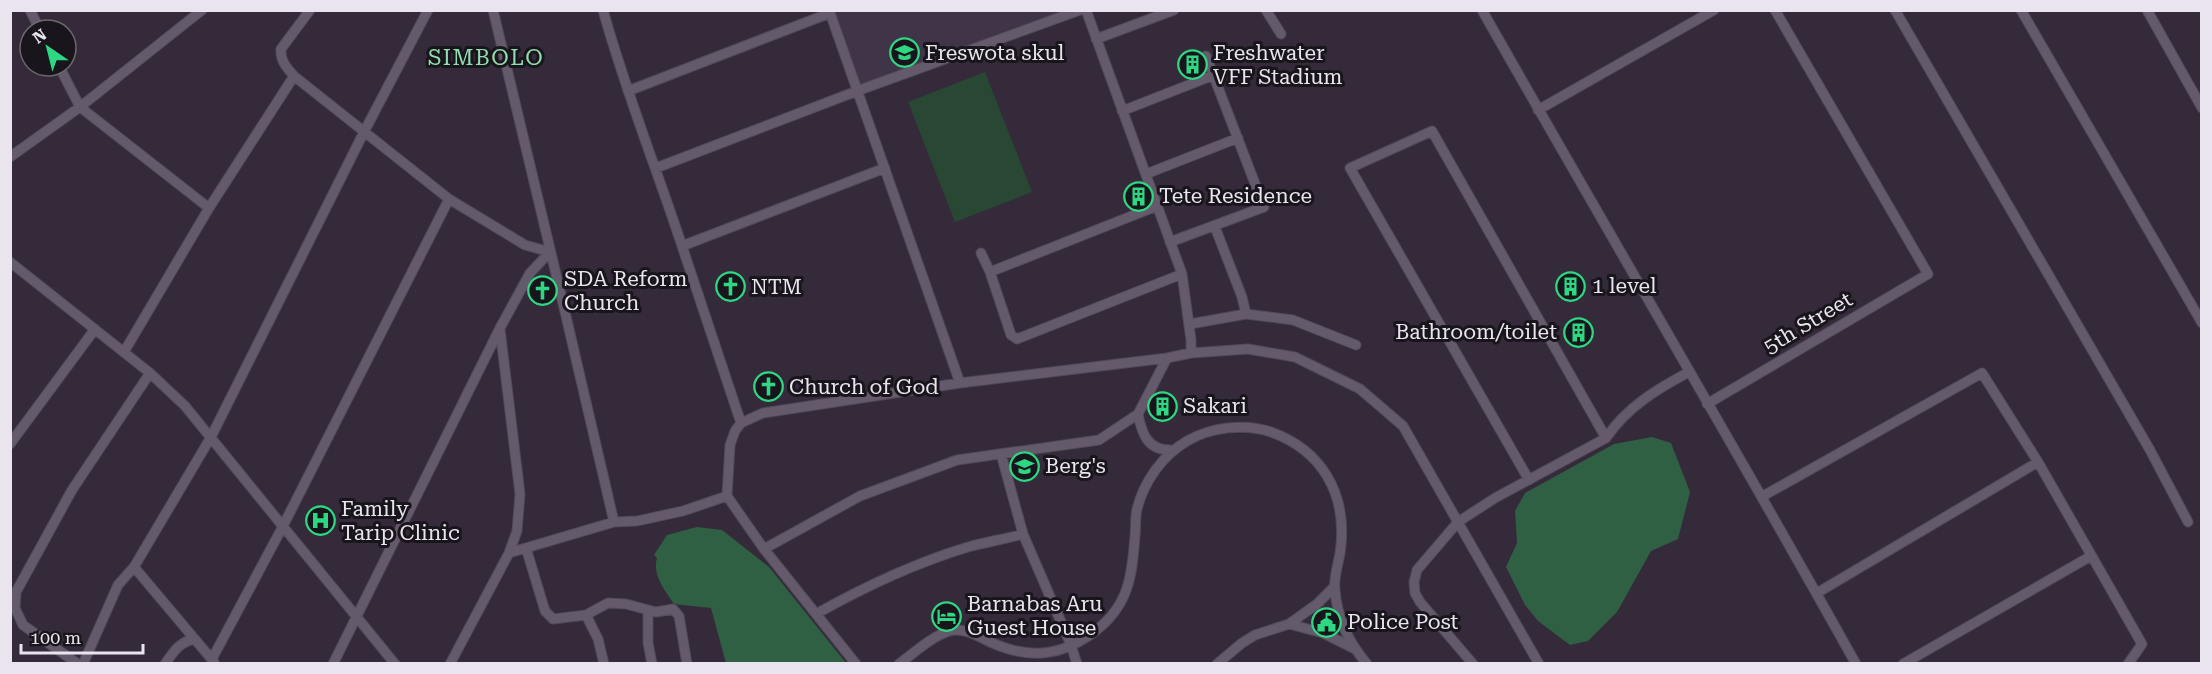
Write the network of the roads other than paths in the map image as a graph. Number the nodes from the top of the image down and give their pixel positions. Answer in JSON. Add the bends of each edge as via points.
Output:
{"nodes":[{"id":1,"x":202,"y":10,"type":"edge"},
{"id":2,"x":310,"y":10,"type":"edge"},
{"id":3,"x":428,"y":10,"type":"edge"},
{"id":4,"x":493,"y":10,"type":"edge"},
{"id":5,"x":603,"y":10,"type":"edge"},
{"id":6,"x":1080,"y":10,"type":"edge"},
{"id":7,"x":1086,"y":10,"type":"edge"},
{"id":8,"x":1174,"y":10,"type":"edge"},
{"id":9,"x":1266,"y":10,"type":"edge"},
{"id":10,"x":1714,"y":10,"type":"edge"},
{"id":11,"x":1775,"y":10,"type":"edge"},
{"id":12,"x":1895,"y":10,"type":"edge"},
{"id":13,"x":2021,"y":10,"type":"edge"},
{"id":14,"x":2147,"y":10,"type":"edge"},
{"id":15,"x":1483,"y":11,"type":"edge"},
{"id":16,"x":829,"y":12,"type":"edge"},
{"id":17,"x":1281,"y":34,"type":"dead end"},
{"id":18,"x":1096,"y":39,"type":"junction"},
{"id":19,"x":1206,"y":56,"type":"dead end"},
{"id":20,"x":1214,"y":75,"type":"junction"},
{"id":21,"x":294,"y":76,"type":"junction"},
{"id":22,"x":65,"y":78,"type":"edge"},
{"id":23,"x":628,"y":91,"type":"junction"},
{"id":24,"x":857,"y":92,"type":"junction"},
{"id":25,"x":80,"y":107,"type":"junction"},
{"id":26,"x":2202,"y":108,"type":"edge"},
{"id":27,"x":1539,"y":110,"type":"junction"},
{"id":28,"x":1122,"y":111,"type":"junction"},
{"id":29,"x":364,"y":132,"type":"junction"},
{"id":30,"x":1238,"y":138,"type":"junction"},
{"id":31,"x":10,"y":157,"type":"edge"},
{"id":32,"x":657,"y":168,"type":"junction"},
{"id":33,"x":885,"y":168,"type":"junction"},
{"id":34,"x":1146,"y":174,"type":"junction"},
{"id":35,"x":449,"y":199,"type":"junction"},
{"id":36,"x":1157,"y":206,"type":"junction"},
{"id":37,"x":209,"y":208,"type":"junction"},
{"id":38,"x":1215,"y":227,"type":"junction"},
{"id":39,"x":1170,"y":242,"type":"junction"},
{"id":40,"x":681,"y":246,"type":"junction"},
{"id":41,"x":550,"y":252,"type":"junction"},
{"id":42,"x":981,"y":253,"type":"dead end"},
{"id":43,"x":10,"y":262,"type":"edge"},
{"id":44,"x":990,"y":272,"type":"junction"},
{"id":45,"x":1182,"y":274,"type":"junction"},
{"id":46,"x":1246,"y":314,"type":"junction"},
{"id":47,"x":2202,"y":323,"type":"edge"},
{"id":48,"x":1190,"y":324,"type":"junction"},
{"id":49,"x":500,"y":328,"type":"junction"},
{"id":50,"x":95,"y":329,"type":"junction"},
{"id":51,"x":1356,"y":345,"type":"dead end"},
{"id":52,"x":124,"y":352,"type":"junction"},
{"id":53,"x":1191,"y":353,"type":"junction"},
{"id":54,"x":1167,"y":358,"type":"junction"},
{"id":55,"x":1689,"y":372,"type":"junction"},
{"id":56,"x":150,"y":373,"type":"junction"},
{"id":57,"x":960,"y":383,"type":"junction"},
{"id":58,"x":1707,"y":404,"type":"junction"},
{"id":59,"x":1138,"y":414,"type":"junction"},
{"id":60,"x":741,"y":423,"type":"junction"},
{"id":61,"x":211,"y":437,"type":"junction"},
{"id":62,"x":1606,"y":438,"type":"junction"},
{"id":63,"x":10,"y":444,"type":"edge"},
{"id":64,"x":1173,"y":450,"type":"junction"},
{"id":65,"x":1001,"y":454,"type":"junction"},
{"id":66,"x":2038,"y":462,"type":"junction"},
{"id":67,"x":1529,"y":480,"type":"junction"},
{"id":68,"x":727,"y":496,"type":"junction"},
{"id":69,"x":1762,"y":496,"type":"junction"},
{"id":70,"x":614,"y":522,"type":"junction"},
{"id":71,"x":1458,"y":522,"type":"junction"},
{"id":72,"x":2188,"y":522,"type":"dead end"},
{"id":73,"x":283,"y":526,"type":"junction"},
{"id":74,"x":1023,"y":534,"type":"junction"},
{"id":75,"x":526,"y":548,"type":"junction"},
{"id":76,"x":764,"y":549,"type":"junction"},
{"id":77,"x":509,"y":553,"type":"junction"},
{"id":78,"x":2091,"y":556,"type":"junction"},
{"id":79,"x":134,"y":567,"type":"junction"},
{"id":80,"x":1334,"y":587,"type":"junction"},
{"id":81,"x":1817,"y":593,"type":"junction"},
{"id":82,"x":648,"y":610,"type":"junction"},
{"id":83,"x":816,"y":614,"type":"junction"},
{"id":84,"x":586,"y":615,"type":"junction"},
{"id":85,"x":358,"y":617,"type":"junction"},
{"id":86,"x":10,"y":624,"type":"edge"},
{"id":87,"x":1289,"y":624,"type":"junction"},
{"id":88,"x":23,"y":625,"type":"junction"},
{"id":89,"x":195,"y":639,"type":"junction"},
{"id":90,"x":1071,"y":645,"type":"junction"},
{"id":91,"x":1355,"y":650,"type":"junction"},
{"id":92,"x":214,"y":661,"type":"edge"},
{"id":93,"x":78,"y":663,"type":"edge"},
{"id":94,"x":83,"y":663,"type":"edge"},
{"id":95,"x":165,"y":663,"type":"edge"},
{"id":96,"x":333,"y":663,"type":"edge"},
{"id":97,"x":395,"y":663,"type":"edge"},
{"id":98,"x":450,"y":663,"type":"edge"},
{"id":99,"x":604,"y":663,"type":"edge"},
{"id":100,"x":652,"y":663,"type":"edge"},
{"id":101,"x":687,"y":663,"type":"edge"},
{"id":102,"x":855,"y":663,"type":"edge"},
{"id":103,"x":899,"y":663,"type":"edge"},
{"id":104,"x":1077,"y":663,"type":"edge"},
{"id":105,"x":1216,"y":663,"type":"edge"},
{"id":106,"x":1367,"y":663,"type":"edge"},
{"id":107,"x":1473,"y":663,"type":"edge"},
{"id":108,"x":1539,"y":663,"type":"edge"},
{"id":109,"x":1856,"y":663,"type":"edge"},
{"id":110,"x":1903,"y":663,"type":"edge"},
{"id":111,"x":2128,"y":663,"type":"edge"}],
"edges":[{"from":1,"to":25,"type":"street"},
{"from":2,"to":21,"type":"street","via":[[281,49],[285,66]]},
{"from":3,"to":29,"type":"street"},
{"from":4,"to":41,"type":"street"},
{"from":5,"to":23,"type":"street"},
{"from":6,"to":24,"type":"street"},
{"from":7,"to":18,"type":"street"},
{"from":8,"to":18,"type":"street"},
{"from":9,"to":17,"type":"street"},
{"from":10,"to":27,"type":"street"},
{"from":11,"to":58,"type":"street","name":"5th Street","via":[[1928,274]]},
{"from":12,"to":72,"type":"street"},
{"from":13,"to":47,"type":"street"},
{"from":14,"to":26,"type":"street"},
{"from":15,"to":27,"type":"street"},
{"from":16,"to":23,"type":"street"},
{"from":16,"to":24,"type":"street"},
{"from":18,"to":28,"type":"street"},
{"from":19,"to":20,"type":"street"},
{"from":20,"to":28,"type":"street"},
{"from":20,"to":30,"type":"street"},
{"from":21,"to":29,"type":"street"},
{"from":21,"to":37,"type":"street"},
{"from":22,"to":25,"type":"street"},
{"from":23,"to":32,"type":"street"},
{"from":24,"to":32,"type":"street"},
{"from":24,"to":33,"type":"street"},
{"from":25,"to":31,"type":"street"},
{"from":25,"to":37,"type":"street"},
{"from":27,"to":55,"type":"street"},
{"from":28,"to":34,"type":"street"},
{"from":29,"to":35,"type":"street"},
{"from":29,"to":61,"type":"street"},
{"from":30,"to":34,"type":"street"},
{"from":30,"to":38,"type":"street","via":[[1264,207]]},
{"from":32,"to":40,"type":"street"},
{"from":33,"to":40,"type":"street"},
{"from":33,"to":57,"type":"street"},
{"from":34,"to":36,"type":"street"},
{"from":35,"to":41,"type":"street","via":[[525,246]]},
{"from":35,"to":73,"type":"street"},
{"from":36,"to":39,"type":"street"},
{"from":36,"to":44,"type":"street"},
{"from":37,"to":52,"type":"street"},
{"from":38,"to":39,"type":"street"},
{"from":38,"to":46,"type":"street"},
{"from":39,"to":45,"type":"street"},
{"from":40,"to":60,"type":"street"},
{"from":41,"to":49,"type":"street","via":[[530,273]]},
{"from":41,"to":70,"type":"street"},
{"from":42,"to":44,"type":"street"},
{"from":43,"to":50,"type":"street"},
{"from":44,"to":45,"type":"street","via":[[1011,335],[1017,339]]},
{"from":45,"to":48,"type":"street"},
{"from":46,"to":48,"type":"street"},
{"from":46,"to":51,"type":"street","via":[[1293,320]]},
{"from":48,"to":53,"type":"street"},
{"from":49,"to":77,"type":"street","via":[[520,494],[517,531]]},
{"from":49,"to":85,"type":"street"},
{"from":50,"to":52,"type":"street"},
{"from":50,"to":63,"type":"street"},
{"from":52,"to":56,"type":"street"},
{"from":53,"to":54,"type":"street"},
{"from":53,"to":71,"type":"street","via":[[1248,349],[1295,357],[1360,389],[1403,426]]},
{"from":54,"to":57,"type":"street"},
{"from":54,"to":59,"type":"street"},
{"from":55,"to":58,"type":"street"},
{"from":55,"to":62,"type":"street","via":[[1652,392],[1617,422]]},
{"from":56,"to":61,"type":"street"},
{"from":56,"to":88,"type":"street","via":[[72,490],[16,592],[15,608]]},
{"from":57,"to":60,"type":"street","via":[[763,413]]},
{"from":58,"to":69,"type":"street"},
{"from":59,"to":64,"type":"street","via":[[1149,442],[1162,450]]},
{"from":59,"to":65,"type":"street","via":[[1099,440]]},
{"from":60,"to":68,"type":"street","via":[[730,445]]},
{"from":61,"to":73,"type":"street"},
{"from":61,"to":79,"type":"street"},
{"from":62,"to":67,"type":"street"},
{"from":62,"to":67,"type":"street","via":[[1432,131],[1350,168]]},
{"from":64,"to":80,"type":"street","via":[[1201,434],[1231,428],[1265,430],[1303,448],[1334,488],[1341,510],[1342,542]]},
{"from":64,"to":90,"type":"street","via":[[1148,482],[1137,510],[1133,567],[1122,600],[1105,623]]},
{"from":65,"to":74,"type":"street"},
{"from":65,"to":76,"type":"street","via":[[957,460],[860,495]]},
{"from":66,"to":69,"type":"street","via":[[1982,373]]},
{"from":66,"to":78,"type":"street"},
{"from":66,"to":81,"type":"street"},
{"from":67,"to":71,"type":"street"},
{"from":68,"to":70,"type":"street","via":[[683,511]]},
{"from":68,"to":76,"type":"street"},
{"from":69,"to":81,"type":"street"},
{"from":70,"to":75,"type":"street"},
{"from":71,"to":107,"type":"street","via":[[1417,570],[1413,582],[1420,602]]},
{"from":71,"to":108,"type":"street"},
{"from":73,"to":85,"type":"street"},
{"from":73,"to":92,"type":"street"},
{"from":74,"to":83,"type":"street","via":[[968,547],[908,568]]},
{"from":74,"to":90,"type":"street"},
{"from":75,"to":77,"type":"street"},
{"from":75,"to":84,"type":"street","via":[[545,611],[553,619]]},
{"from":76,"to":83,"type":"street"},
{"from":77,"to":98,"type":"street"},
{"from":78,"to":110,"type":"street"},
{"from":78,"to":111,"type":"street","via":[[2142,644]]},
{"from":79,"to":89,"type":"street"},
{"from":79,"to":94,"type":"street","via":[[118,585]]},
{"from":80,"to":87,"type":"street"},
{"from":80,"to":91,"type":"street","via":[[1339,612]]},
{"from":81,"to":109,"type":"street"},
{"from":82,"to":84,"type":"street","via":[[608,603]]},
{"from":82,"to":100,"type":"street"},
{"from":82,"to":101,"type":"street","via":[[673,609],[679,616]]},
{"from":83,"to":102,"type":"street"},
{"from":84,"to":99,"type":"street"},
{"from":85,"to":96,"type":"street"},
{"from":85,"to":97,"type":"street"},
{"from":86,"to":88,"type":"street"},
{"from":87,"to":91,"type":"street","via":[[1323,633]]},
{"from":87,"to":105,"type":"street","via":[[1255,635]]},
{"from":88,"to":93,"type":"street"},
{"from":89,"to":92,"type":"street"},
{"from":89,"to":95,"type":"street","via":[[176,647]]},
{"from":90,"to":103,"type":"street","via":[[1030,654],[957,630],[934,639]]},
{"from":90,"to":104,"type":"street"},
{"from":91,"to":106,"type":"street"}]}
